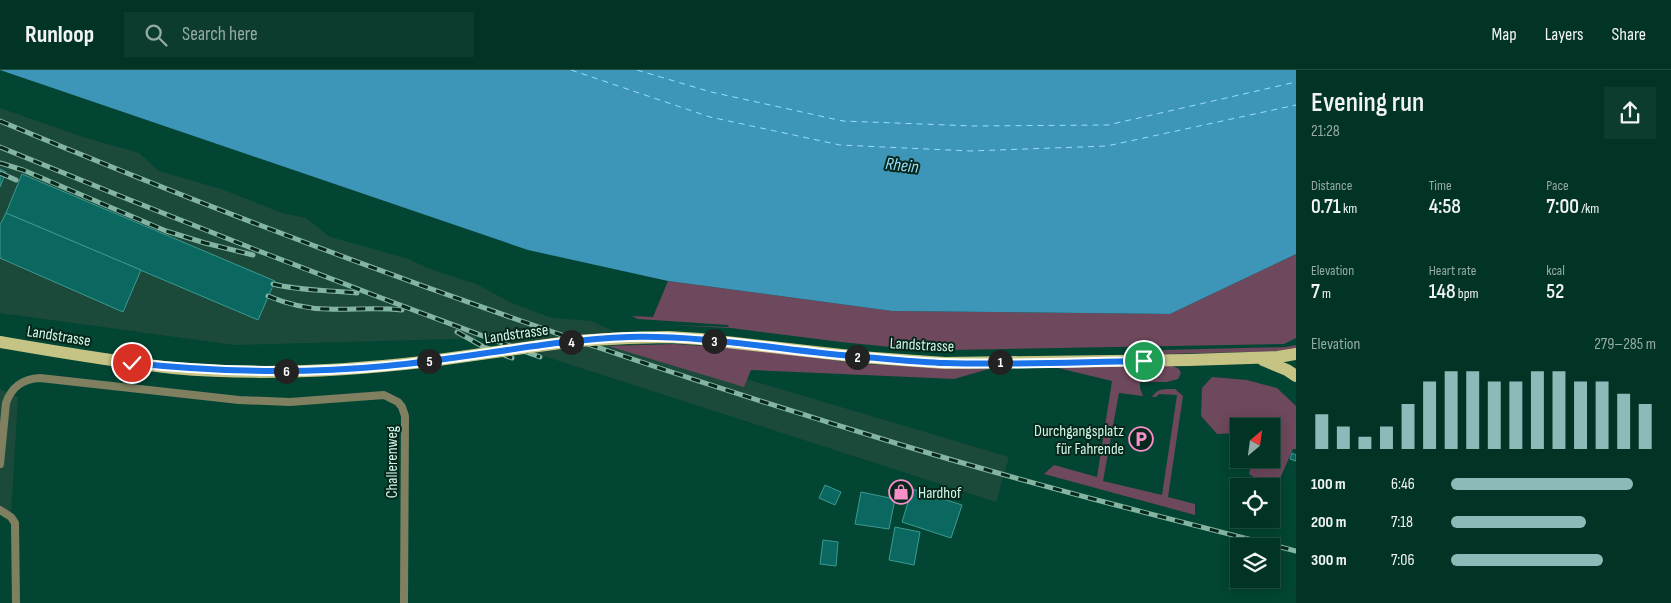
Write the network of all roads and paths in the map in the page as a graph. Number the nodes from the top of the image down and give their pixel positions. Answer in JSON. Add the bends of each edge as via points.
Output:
{"nodes":[{"id":1,"x":0,"y":342,"type":"edge"},
{"id":2,"x":1296,"y":354,"type":"edge"},
{"id":3,"x":1253,"y":357,"type":"junction"},
{"id":4,"x":1278,"y":357,"type":"junction"},
{"id":5,"x":1296,"y":362,"type":"edge"},
{"id":6,"x":1296,"y":376,"type":"edge"},
{"id":7,"x":0,"y":464,"type":"edge"},
{"id":8,"x":0,"y":510,"type":"edge"},
{"id":9,"x":16,"y":603,"type":"edge"},
{"id":10,"x":404,"y":603,"type":"edge"}],
"edges":[{"from":1,"to":3,"type":"main road","name":"Landstrasse","bridge":true,"via":[[132,363],[230,370],[332,370],[386,366],[575,341],[668,337],[945,363]]},
{"from":2,"to":4,"type":"main road","name":"Landstrasse"},
{"from":3,"to":4,"type":"main road","name":"Landstrasse"},
{"from":3,"to":6,"type":"main road"},
{"from":4,"to":5,"type":"main road","name":"Landstrasse"},
{"from":7,"to":10,"type":"street","name":"Challerenweg","via":[[6,403],[20,382],[31,378],[239,400],[290,402],[384,395],[402,406],[405,416]]},
{"from":8,"to":9,"type":"street","via":[[14,523]]}]}
